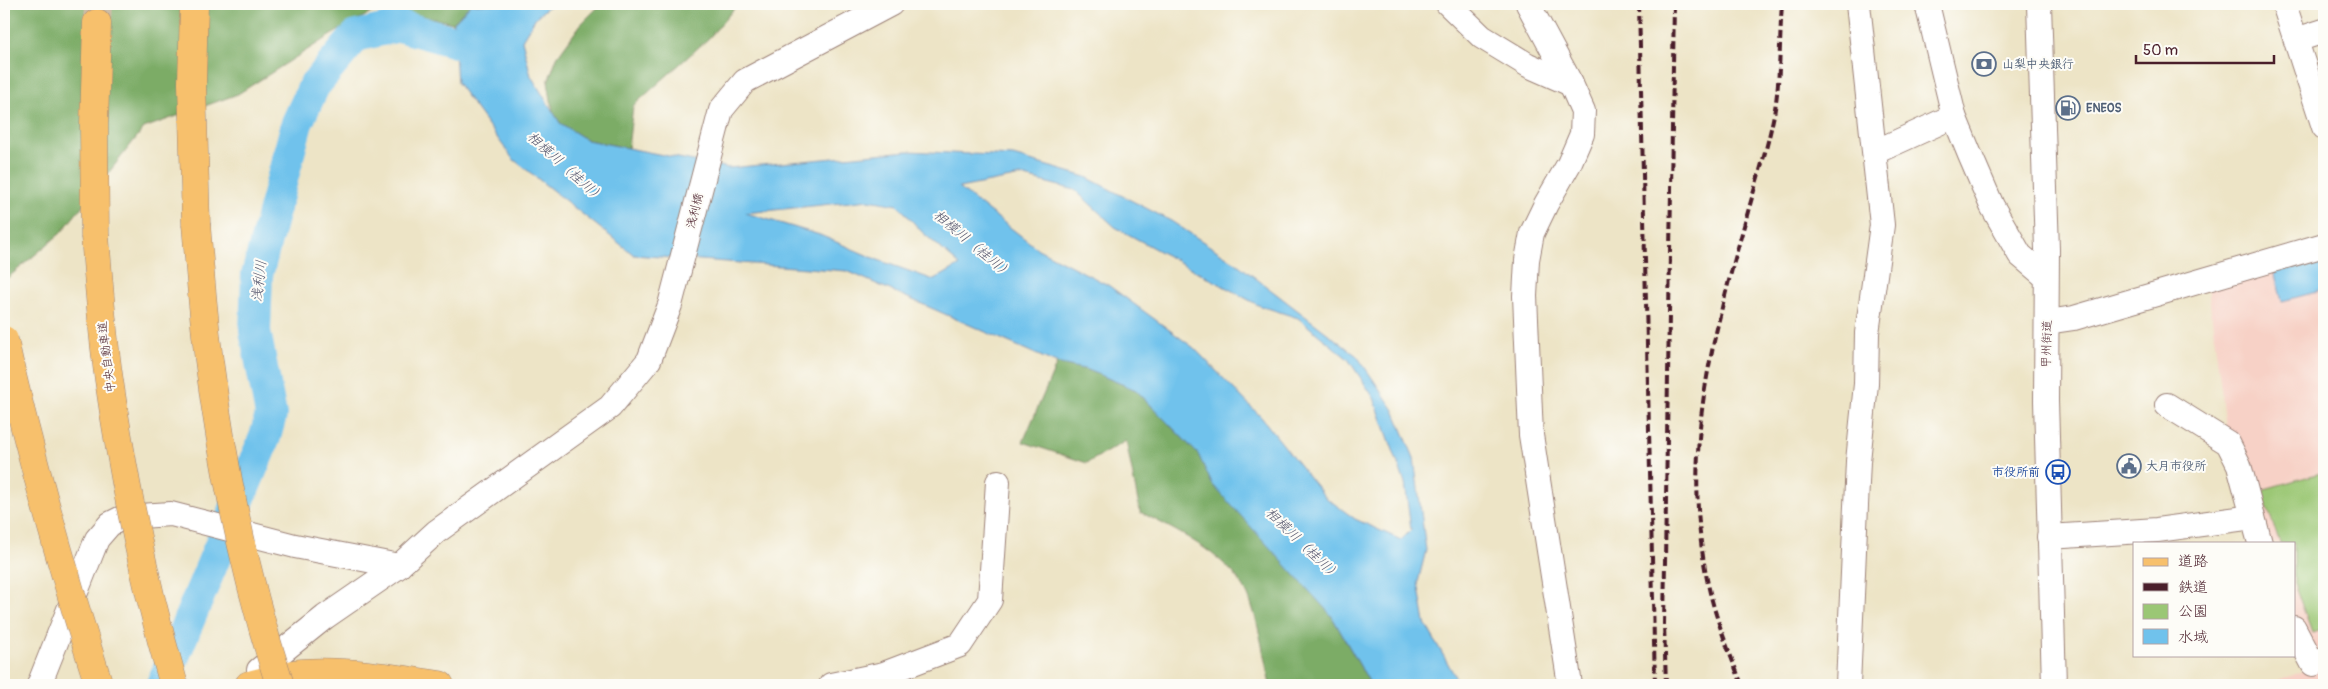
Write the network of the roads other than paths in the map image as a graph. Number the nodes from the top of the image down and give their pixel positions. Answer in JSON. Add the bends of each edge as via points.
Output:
{"nodes":[{"id":1,"x":194,"y":4,"type":"edge"},
{"id":2,"x":891,"y":4,"type":"edge"},
{"id":3,"x":1448,"y":4,"type":"edge"},
{"id":4,"x":1528,"y":4,"type":"edge"},
{"id":5,"x":1858,"y":4,"type":"edge"},
{"id":6,"x":1927,"y":4,"type":"edge"},
{"id":7,"x":2039,"y":4,"type":"edge"},
{"id":8,"x":2284,"y":4,"type":"edge"},
{"id":9,"x":97,"y":22,"type":"tunnel mouth"},
{"id":10,"x":2324,"y":30,"type":"edge"},
{"id":11,"x":2296,"y":40,"type":"junction"},
{"id":12,"x":1571,"y":84,"type":"junction"},
{"id":13,"x":1954,"y":116,"type":"junction"},
{"id":14,"x":2324,"y":126,"type":"edge"},
{"id":15,"x":1875,"y":152,"type":"junction"},
{"id":16,"x":2324,"y":245,"type":"edge"},
{"id":17,"x":2046,"y":278,"type":"junction"},
{"id":18,"x":2047,"y":322,"type":"junction"},
{"id":19,"x":4,"y":340,"type":"edge"},
{"id":20,"x":2167,"y":405,"type":"dead end"},
{"id":21,"x":998,"y":482,"type":"dead end"},
{"id":22,"x":2253,"y":516,"type":"junction"},
{"id":23,"x":2049,"y":537,"type":"junction"},
{"id":24,"x":2260,"y":542,"type":"edge"},
{"id":25,"x":399,"y":566,"type":"junction"},
{"id":26,"x":2296,"y":632,"type":"edge"},
{"id":27,"x":2324,"y":660,"type":"edge"},
{"id":28,"x":39,"y":685,"type":"edge"},
{"id":29,"x":99,"y":685,"type":"edge"},
{"id":30,"x":174,"y":685,"type":"edge"},
{"id":31,"x":240,"y":685,"type":"edge"},
{"id":32,"x":249,"y":685,"type":"edge"},
{"id":33,"x":280,"y":685,"type":"edge"},
{"id":34,"x":440,"y":685,"type":"edge"},
{"id":35,"x":831,"y":685,"type":"edge"},
{"id":36,"x":1570,"y":685,"type":"edge"},
{"id":37,"x":1848,"y":685,"type":"edge"},
{"id":38,"x":2054,"y":685,"type":"edge"}],
"edges":[{"from":1,"to":33,"type":"main road","bridge":true,"via":[[192,83],[196,224],[208,360],[228,488],[260,624]]},
{"from":2,"to":25,"type":"street","name":"浅利橋","via":[[745,81],[721,110],[672,299],[649,360],[610,407],[436,532]]},
{"from":3,"to":12,"type":"street","via":[[1482,37],[1528,65]]},
{"from":4,"to":12,"type":"street"},
{"from":5,"to":15,"type":"street"},
{"from":6,"to":13,"type":"street"},
{"from":7,"to":17,"type":"street","name":"甲州街道"},
{"from":8,"to":11,"type":"street"},
{"from":9,"to":30,"type":"main road","name":"中央自動車道","bridge":true,"via":[[95,236],[109,379],[131,509]]},
{"from":10,"to":11,"type":"street"},
{"from":11,"to":14,"type":"street"},
{"from":12,"to":36,"type":"street","via":[[1583,111],[1582,134],[1570,164],[1532,233],[1525,296],[1531,435]]},
{"from":13,"to":15,"type":"street"},
{"from":13,"to":17,"type":"street","via":[[1992,206],[2020,255]]},
{"from":15,"to":37,"type":"street","via":[[1882,225],[1866,333],[1866,384],[1858,461]]},
{"from":16,"to":18,"type":"street","via":[[2074,318]]},
{"from":17,"to":18,"type":"street","name":"甲州街道"},
{"from":18,"to":23,"type":"street","name":"甲州街道"},
{"from":19,"to":29,"type":"main road","bridge":true,"via":[[60,562]]},
{"from":20,"to":22,"type":"street","via":[[2228,443],[2239,465]]},
{"from":21,"to":35,"type":"street","via":[[990,600],[960,645],[884,674]]},
{"from":22,"to":23,"type":"street","via":[[2157,530]]},
{"from":22,"to":24,"type":"street"},
{"from":23,"to":38,"type":"street","name":"甲州街道"},
{"from":25,"to":28,"type":"street","via":[[295,546],[171,514],[124,517],[110,524],[97,539]]},
{"from":25,"to":31,"type":"street","name":"浅利橋","via":[[312,627]]},
{"from":26,"to":27,"type":"street","via":[[2313,664]]},
{"from":32,"to":34,"type":"main road","via":[[300,673],[387,677]]}]}
